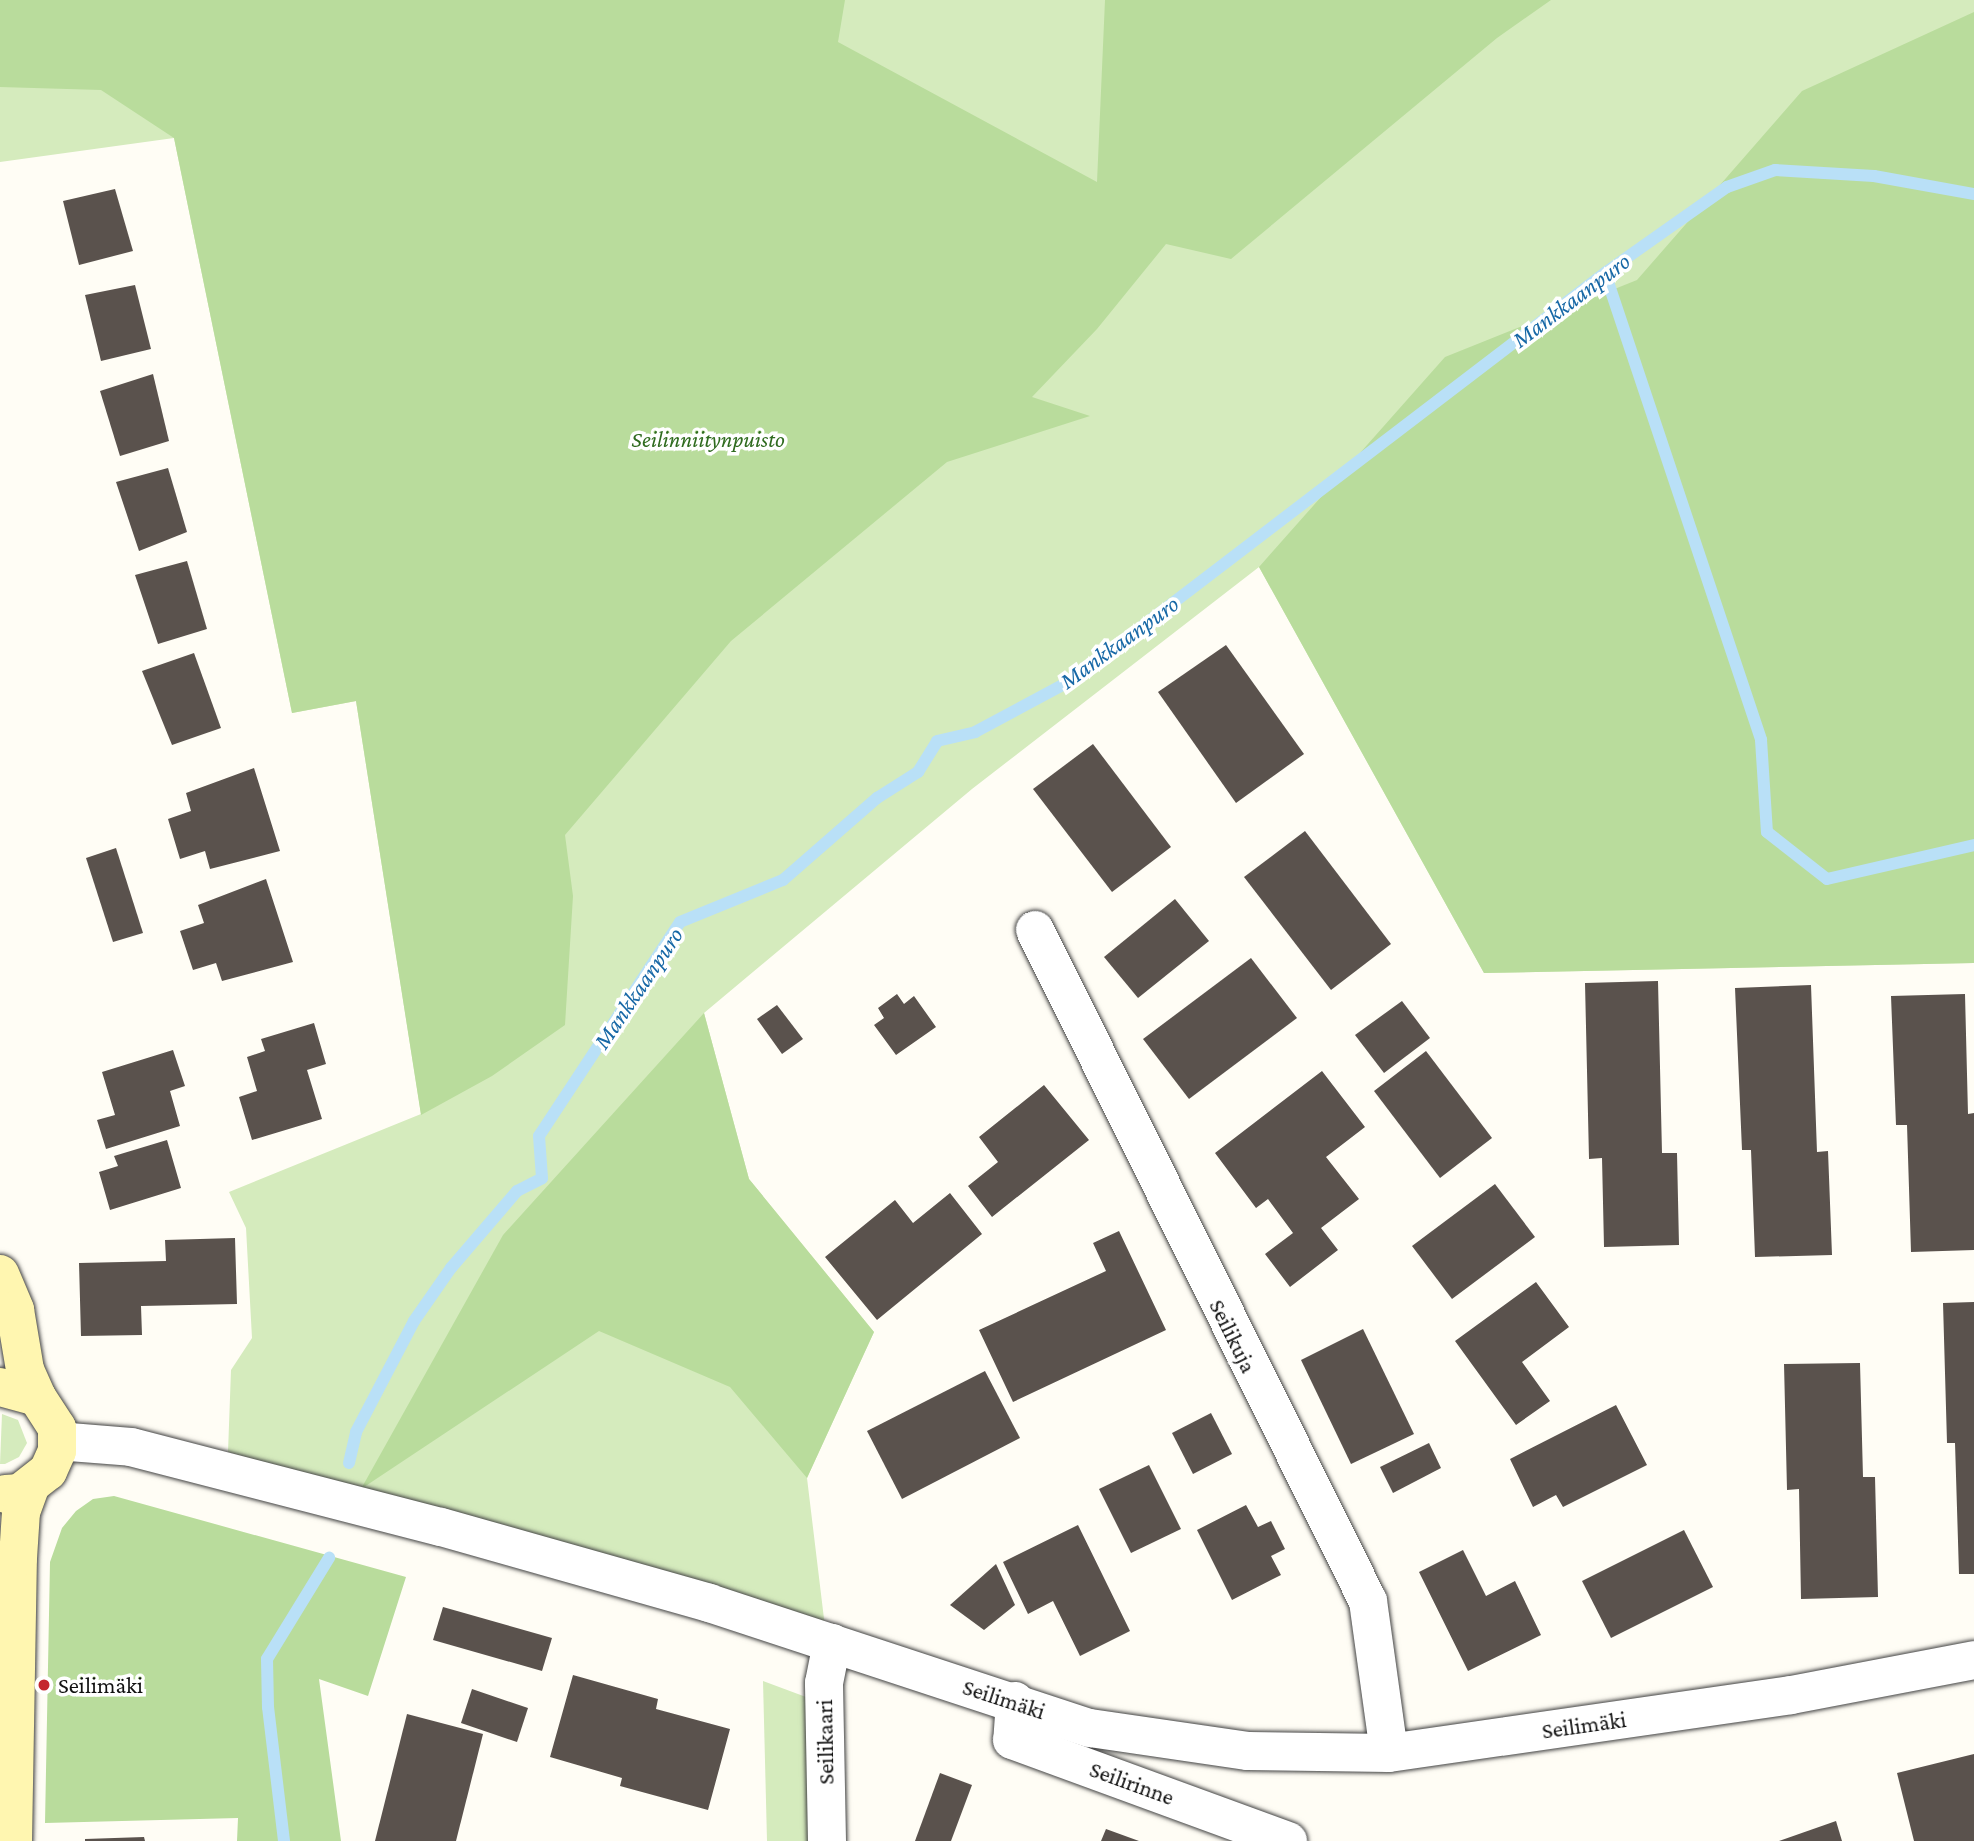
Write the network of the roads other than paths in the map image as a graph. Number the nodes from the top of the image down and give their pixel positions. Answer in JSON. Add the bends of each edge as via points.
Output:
{"nodes":[{"id":1,"x":1035,"y":930,"type":"dead end"},
{"id":2,"x":0,"y":1274,"type":"edge"},
{"id":3,"x":0,"y":1387,"type":"edge"},
{"id":4,"x":37,"y":1397,"type":"junction"},
{"id":5,"x":57,"y":1441,"type":"junction"},
{"id":6,"x":15,"y":1491,"type":"edge"},
{"id":7,"x":832,"y":1643,"type":"junction"},
{"id":8,"x":1974,"y":1660,"type":"edge"},
{"id":9,"x":1015,"y":1701,"type":"junction"},
{"id":10,"x":1389,"y":1753,"type":"junction"},
{"id":11,"x":13,"y":1841,"type":"edge"},
{"id":12,"x":827,"y":1841,"type":"edge"},
{"id":13,"x":1288,"y":1841,"type":"edge"}],
"edges":[{"from":1,"to":10,"type":"street","name":"Seilikuja","via":[[1368,1601]]},
{"from":2,"to":4,"type":"main road","via":[[15,1310],[25,1370]]},
{"from":3,"to":4,"type":"main road"},
{"from":4,"to":5,"type":"main road","via":[[48,1408]]},
{"from":5,"to":6,"type":"main road","via":[[48,1471]]},
{"from":5,"to":7,"type":"street","name":"Seilimäki","via":[[131,1447],[207,1464],[709,1603]]},
{"from":6,"to":11,"type":"main road","via":[[21,1512]]},
{"from":7,"to":9,"type":"street","name":"Seilimäki"},
{"from":7,"to":12,"type":"street","name":"Seilikaari","via":[[824,1684]]},
{"from":8,"to":10,"type":"street","name":"Seilimäki","via":[[1791,1695]]},
{"from":9,"to":10,"type":"street","name":"Seilimäki","via":[[1090,1728],[1248,1751]]},
{"from":9,"to":13,"type":"street","name":"Seilirinne","via":[[1012,1740]]}]}
